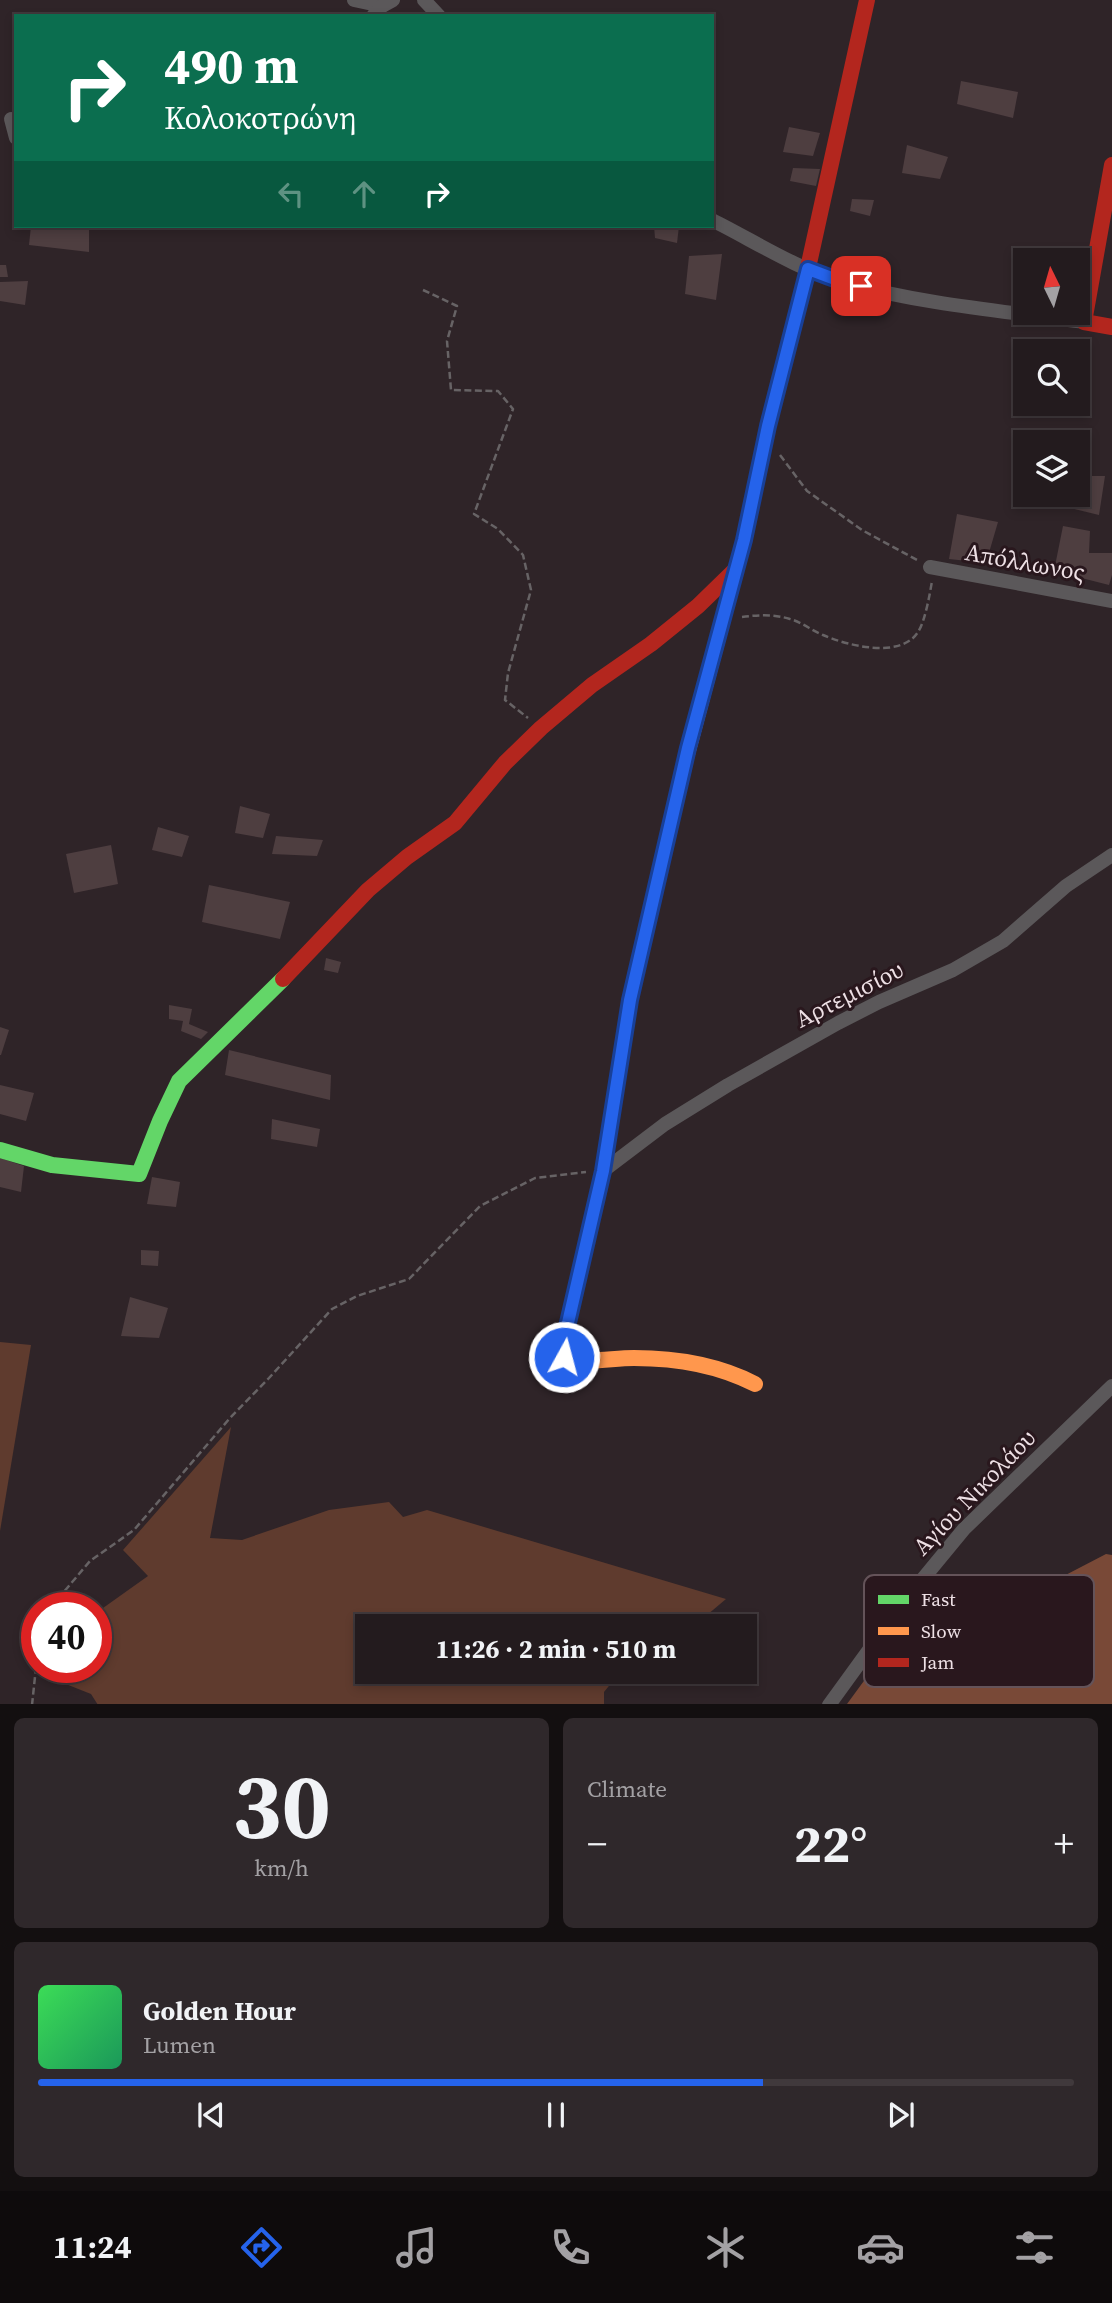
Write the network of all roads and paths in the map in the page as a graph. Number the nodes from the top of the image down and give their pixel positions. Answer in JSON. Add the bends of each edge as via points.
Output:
{"nodes":[{"id":1,"x":354,"y":0,"type":"edge"},
{"id":2,"x":424,"y":0,"type":"edge"},
{"id":3,"x":867,"y":0,"type":"edge"},
{"id":4,"x":383,"y":7,"type":"edge"},
{"id":5,"x":437,"y":14,"type":"edge"},
{"id":6,"x":1112,"y":165,"type":"edge"},
{"id":7,"x":1108,"y":211,"type":"edge"},
{"id":8,"x":714,"y":220,"type":"edge"},
{"id":9,"x":808,"y":269,"type":"junction"},
{"id":10,"x":423,"y":290,"type":"dead end"},
{"id":11,"x":1090,"y":294,"type":"edge"},
{"id":12,"x":1013,"y":312,"type":"edge"},
{"id":13,"x":1090,"y":323,"type":"edge"},
{"id":14,"x":1112,"y":327,"type":"edge"},
{"id":15,"x":768,"y":426,"type":"junction"},
{"id":16,"x":930,"y":567,"type":"junction"},
{"id":17,"x":735,"y":569,"type":"junction"},
{"id":18,"x":1112,"y":601,"type":"edge"},
{"id":19,"x":721,"y":621,"type":"junction"},
{"id":20,"x":541,"y":728,"type":"junction"},
{"id":21,"x":1112,"y":855,"type":"edge"},
{"id":22,"x":0,"y":1150,"type":"edge"},
{"id":23,"x":603,"y":1171,"type":"junction"},
{"id":24,"x":755,"y":1384,"type":"dead end"},
{"id":25,"x":1112,"y":1386,"type":"edge"},
{"id":26,"x":926,"y":1575,"type":"edge"},
{"id":27,"x":64,"y":1592,"type":"edge"},
{"id":28,"x":864,"y":1656,"type":"edge"},
{"id":29,"x":34,"y":1683,"type":"edge"},
{"id":30,"x":32,"y":1704,"type":"edge"},
{"id":31,"x":829,"y":1704,"type":"edge"}],
"edges":[{"from":1,"to":4,"type":"street"},
{"from":2,"to":5,"type":"street"},
{"from":3,"to":9,"type":"street"},
{"from":6,"to":7,"type":"street"},
{"from":7,"to":11,"type":"street"},
{"from":8,"to":9,"type":"street"},
{"from":9,"to":12,"type":"street","via":[[902,296]]},
{"from":9,"to":15,"type":"street"},
{"from":10,"to":20,"type":"path","via":[[457,306],[447,341],[451,390],[498,391],[513,410],[474,514],[498,529],[523,555],[531,590],[505,700]]},
{"from":13,"to":14,"type":"street"},
{"from":15,"to":16,"type":"path","via":[[780,455],[807,491],[862,530]]},
{"from":15,"to":17,"type":"street"},
{"from":16,"to":18,"type":"street","name":"Απόλλωνος"},
{"from":16,"to":19,"type":"path","via":[[932,582],[919,631],[909,643],[890,648],[845,643],[791,619],[758,615]]},
{"from":17,"to":19,"type":"street"},
{"from":17,"to":20,"type":"street","via":[[698,606]]},
{"from":19,"to":23,"type":"street","via":[[630,1000]]},
{"from":20,"to":22,"type":"street","via":[[455,823],[368,890],[178,1081],[139,1174],[52,1165]]},
{"from":21,"to":23,"type":"street","name":"Αρτεμισίου","via":[[1066,886],[1003,941],[953,970],[838,1023],[728,1085],[665,1124]]},
{"from":23,"to":24,"type":"street","via":[[564,1357],[576,1362],[635,1358],[685,1362],[739,1374]]},
{"from":23,"to":27,"type":"path","via":[[536,1178],[480,1206],[409,1279],[332,1309],[134,1530],[90,1561]]},
{"from":25,"to":26,"type":"street","name":"Αγίου Νικολάου","via":[[964,1529]]},
{"from":28,"to":31,"type":"street","name":"Αγίου Νικολάου"},
{"from":29,"to":30,"type":"path"}]}
